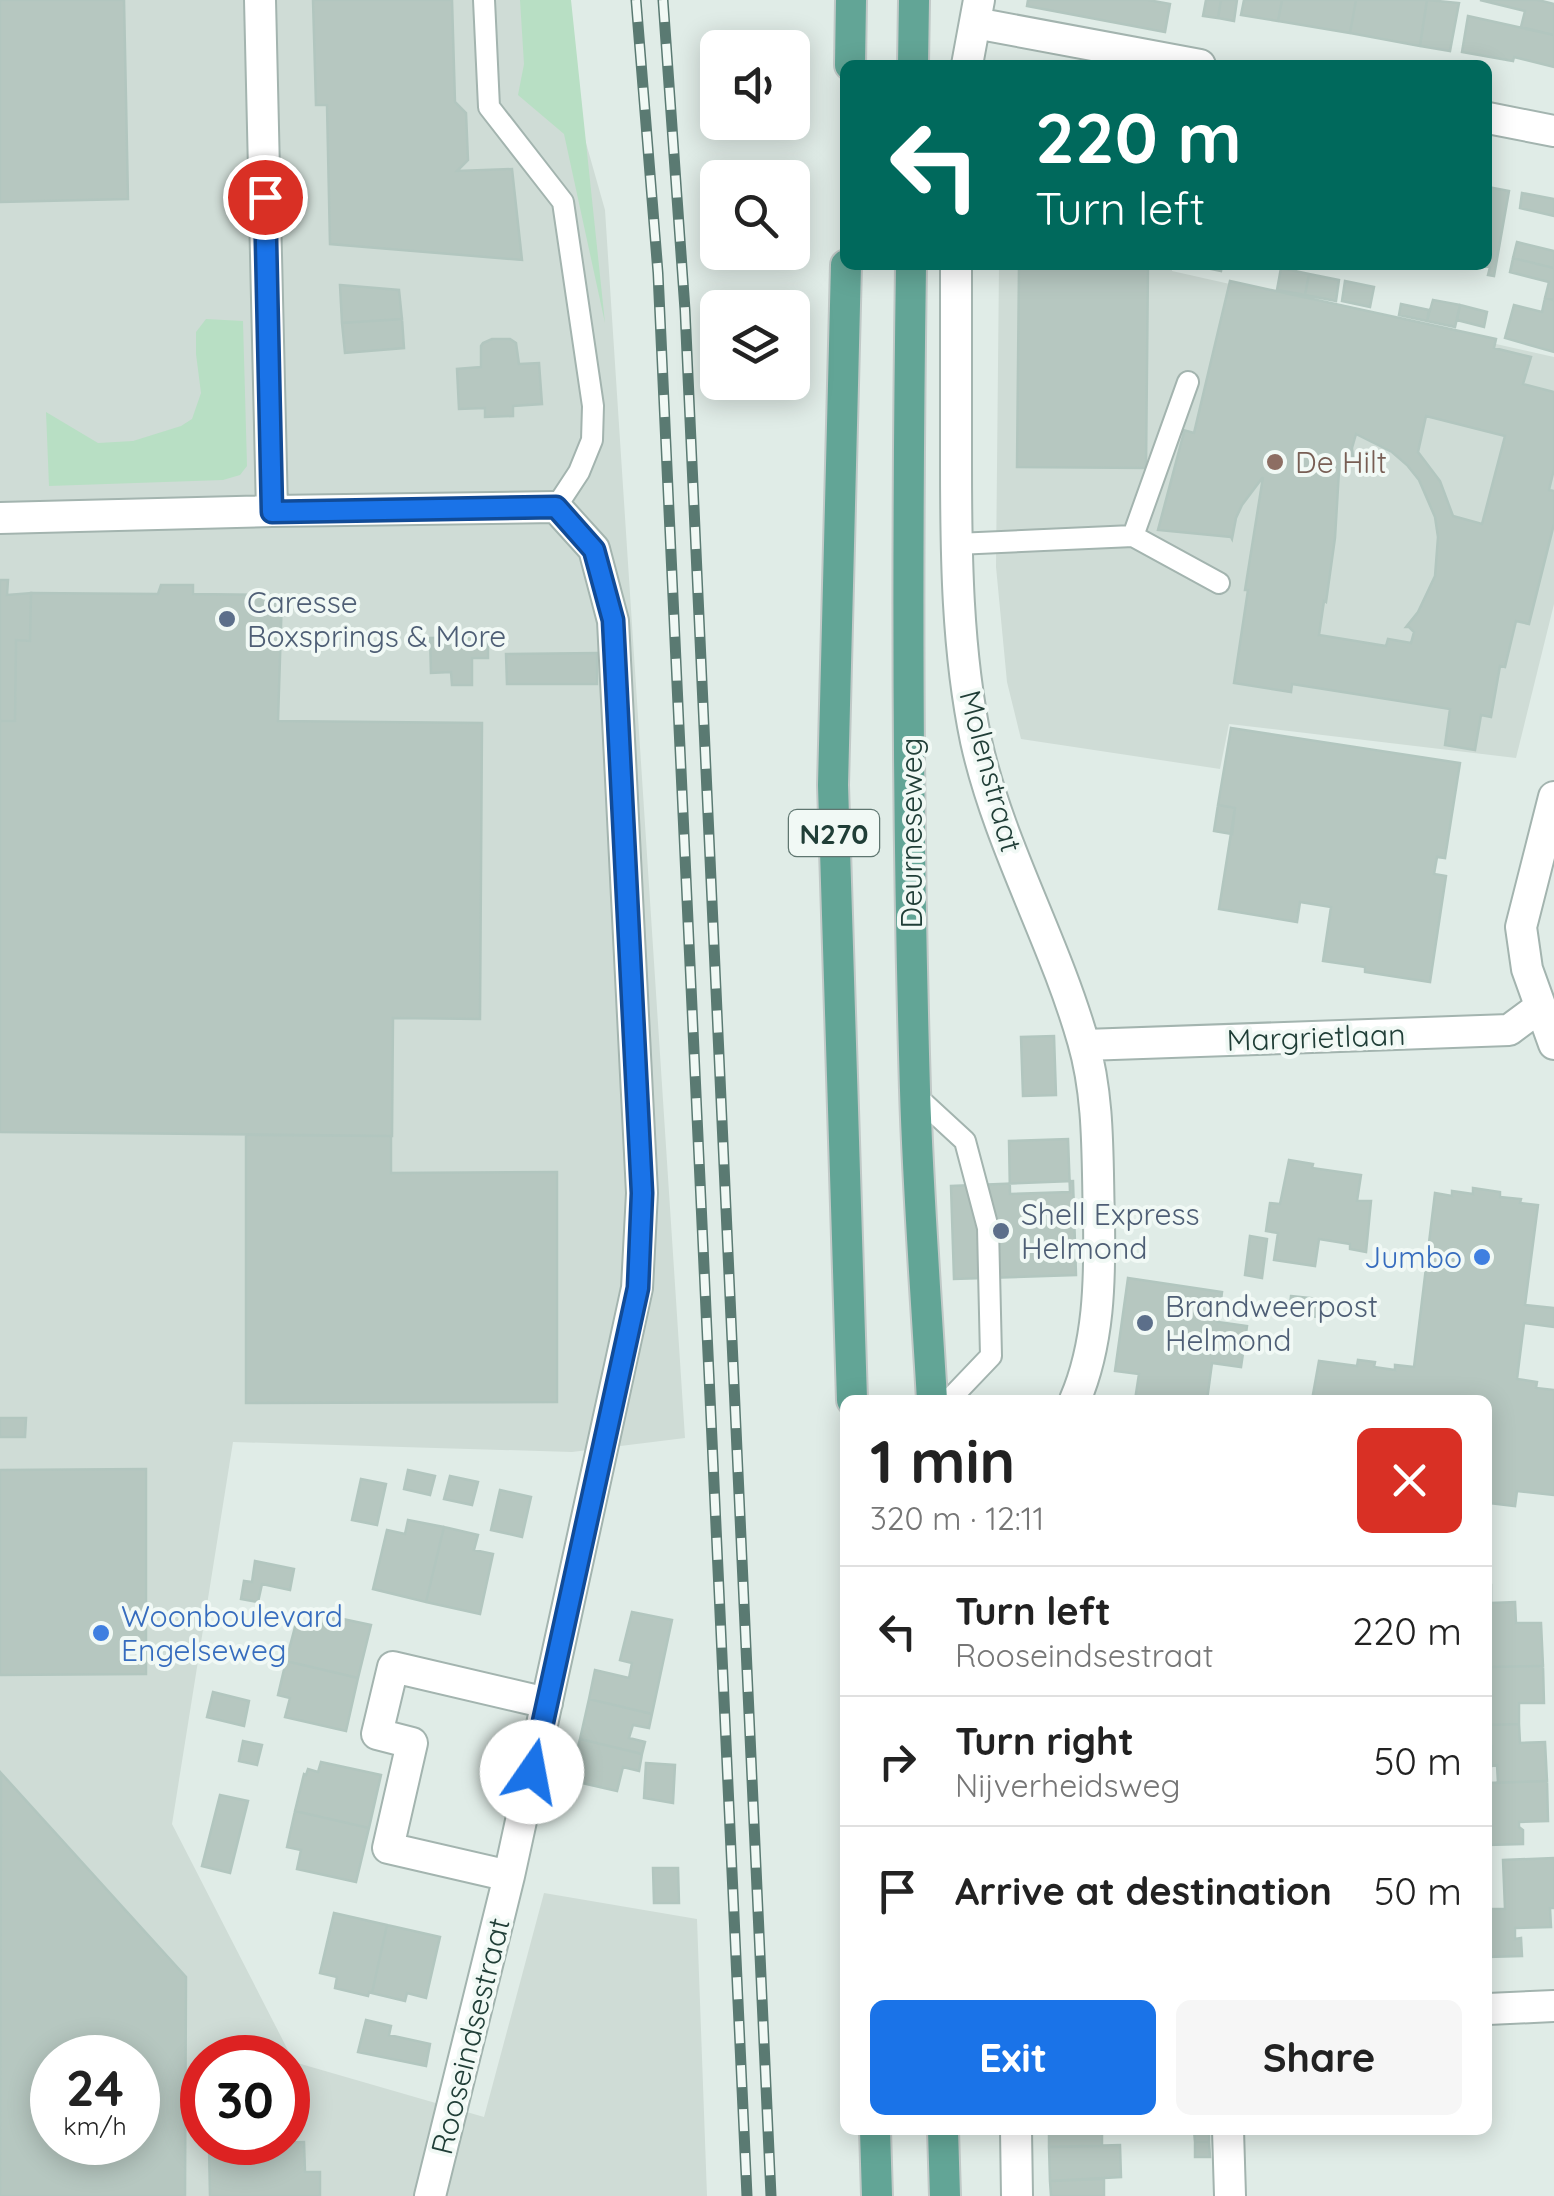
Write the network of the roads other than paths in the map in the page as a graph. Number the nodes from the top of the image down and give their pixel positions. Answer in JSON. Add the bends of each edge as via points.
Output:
{"nodes":[{"id":1,"x":260,"y":0,"type":"edge"},
{"id":2,"x":484,"y":0,"type":"edge"},
{"id":3,"x":851,"y":0,"type":"edge"},
{"id":4,"x":914,"y":0,"type":"edge"},
{"id":5,"x":977,"y":12,"type":"edge"},
{"id":6,"x":850,"y":60,"type":"edge"},
{"id":7,"x":913,"y":60,"type":"edge"},
{"id":8,"x":968,"y":60,"type":"edge"},
{"id":9,"x":1179,"y":60,"type":"edge"},
{"id":10,"x":1492,"y":119,"type":"edge"},
{"id":11,"x":1554,"y":130,"type":"edge"},
{"id":12,"x":846,"y":270,"type":"edge"},
{"id":13,"x":911,"y":270,"type":"edge"},
{"id":14,"x":956,"y":270,"type":"edge"},
{"id":15,"x":1188,"y":382,"type":"dead end"},
{"id":16,"x":556,"y":507,"type":"junction"},
{"id":17,"x":272,"y":512,"type":"junction"},
{"id":18,"x":0,"y":518,"type":"edge"},
{"id":19,"x":1133,"y":536,"type":"junction"},
{"id":20,"x":956,"y":544,"type":"junction"},
{"id":21,"x":1219,"y":583,"type":"dead end"},
{"id":22,"x":1554,"y":797,"type":"edge"},
{"id":23,"x":1547,"y":1011,"type":"edge"},
{"id":24,"x":1554,"y":1044,"type":"edge"},
{"id":25,"x":1084,"y":1045,"type":"junction"},
{"id":26,"x":915,"y":1094,"type":"junction"},
{"id":27,"x":852,"y":1395,"type":"edge"},
{"id":28,"x":932,"y":1395,"type":"edge"},
{"id":29,"x":954,"y":1395,"type":"edge"},
{"id":30,"x":1076,"y":1395,"type":"edge"},
{"id":31,"x":547,"y":1703,"type":"junction"},
{"id":32,"x":509,"y":1876,"type":"junction"},
{"id":33,"x":1554,"y":2006,"type":"edge"},
{"id":34,"x":1492,"y":2008,"type":"edge"},
{"id":35,"x":876,"y":2135,"type":"edge"},
{"id":36,"x":943,"y":2135,"type":"edge"},
{"id":37,"x":1016,"y":2135,"type":"edge"},
{"id":38,"x":1228,"y":2135,"type":"edge"},
{"id":39,"x":430,"y":2196,"type":"edge"},
{"id":40,"x":878,"y":2196,"type":"edge"},
{"id":41,"x":945,"y":2196,"type":"edge"},
{"id":42,"x":1017,"y":2196,"type":"edge"},
{"id":43,"x":1230,"y":2196,"type":"edge"}],
"edges":[{"from":1,"to":17,"type":"street"},
{"from":2,"to":16,"type":"lane","via":[[489,107],[563,202],[593,406],[592,440]]},
{"from":3,"to":6,"type":"main road"},
{"from":4,"to":7,"type":"main road"},
{"from":5,"to":8,"type":"street"},
{"from":5,"to":9,"type":"street"},
{"from":10,"to":11,"type":"street"},
{"from":12,"to":27,"type":"main road","number":"N270","via":[[833,786]]},
{"from":13,"to":26,"type":"main road","name":"Deurneseweg","number":"N270"},
{"from":14,"to":20,"type":"street","name":"Molenstraat"},
{"from":15,"to":19,"type":"lane"},
{"from":16,"to":17,"type":"street"},
{"from":16,"to":31,"type":"street","name":"Rooseindsestraat","via":[[594,550],[613,620],[642,1193],[638,1288]]},
{"from":17,"to":18,"type":"street"},
{"from":19,"to":20,"type":"lane"},
{"from":19,"to":21,"type":"lane"},
{"from":20,"to":25,"type":"street","name":"Molenstraat","via":[[976,743]]},
{"from":22,"to":23,"type":"street","via":[[1522,926],[1527,968]]},
{"from":23,"to":24,"type":"street"},
{"from":23,"to":25,"type":"street","name":"Margrietlaan","via":[[1509,1030]]},
{"from":25,"to":30,"type":"street","via":[[1096,1111],[1100,1284]]},
{"from":26,"to":28,"type":"main road","name":"Deurneseweg","number":"N270"},
{"from":26,"to":29,"type":"lane","via":[[966,1141],[988,1228],[991,1356]]},
{"from":31,"to":32,"type":"street","name":"Rooseindsestraat"},
{"from":31,"to":32,"type":"street","name":"Rooseindsestraat","via":[[392,1667],[377,1734],[412,1743],[388,1848]]},
{"from":32,"to":39,"type":"street","name":"Rooseindsestraat"},
{"from":33,"to":34,"type":"street"},
{"from":35,"to":40,"type":"main road"},
{"from":36,"to":41,"type":"main road"},
{"from":37,"to":42,"type":"street"},
{"from":38,"to":43,"type":"street"}]}
